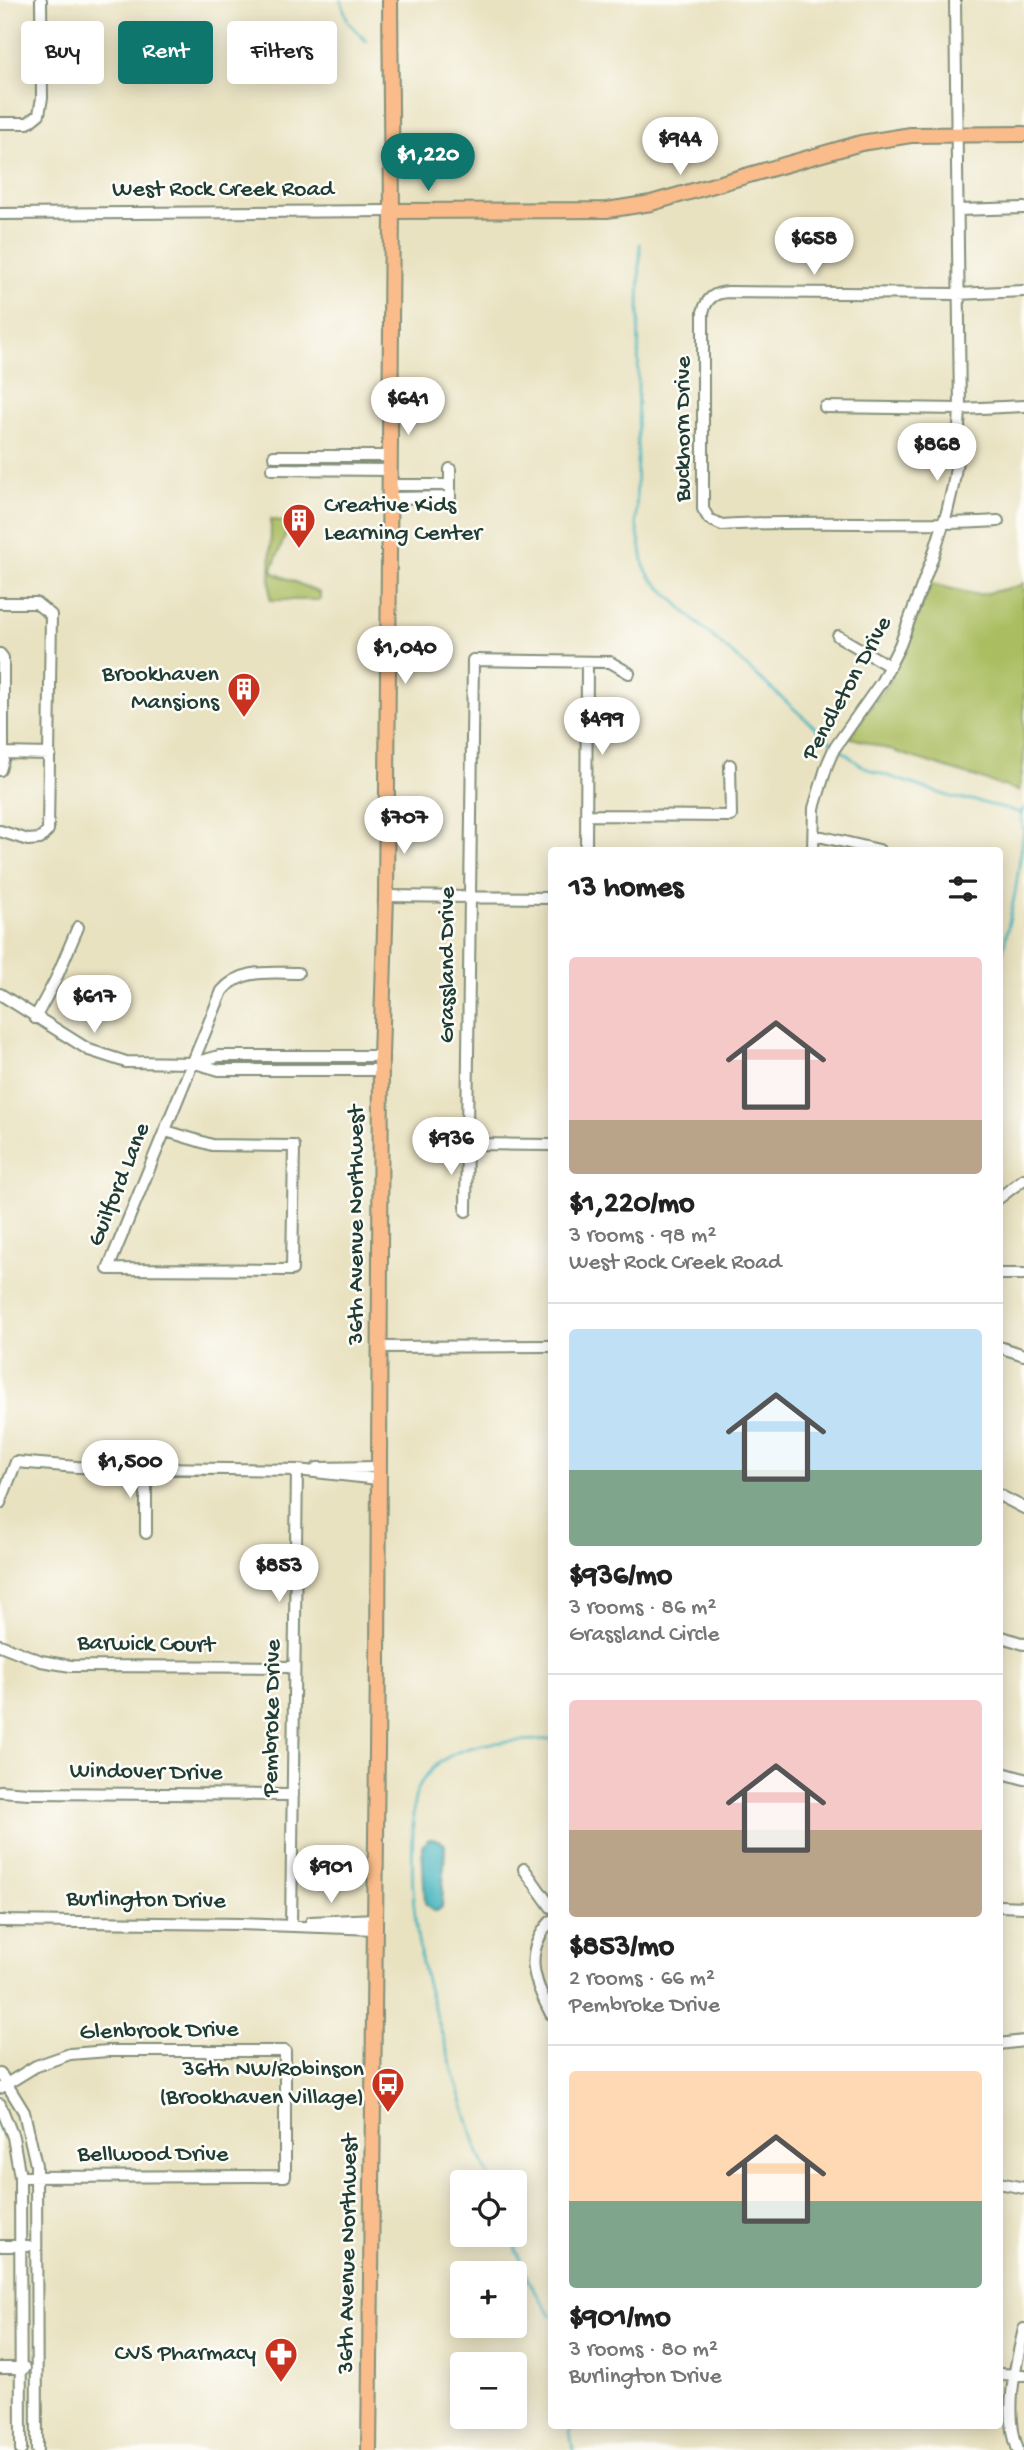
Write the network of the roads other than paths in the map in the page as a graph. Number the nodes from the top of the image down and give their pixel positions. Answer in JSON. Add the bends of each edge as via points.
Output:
{"nodes":[{"id":1,"x":41,"y":0,"type":"edge"},
{"id":2,"x":390,"y":0,"type":"edge"},
{"id":3,"x":956,"y":0,"type":"edge"},
{"id":4,"x":0,"y":123,"type":"edge"},
{"id":5,"x":957,"y":134,"type":"junction"},
{"id":6,"x":1024,"y":134,"type":"edge"},
{"id":7,"x":1024,"y":208,"type":"edge"},
{"id":8,"x":958,"y":209,"type":"junction"},
{"id":9,"x":392,"y":211,"type":"junction"},
{"id":10,"x":0,"y":214,"type":"edge"},
{"id":11,"x":1024,"y":291,"type":"edge"},
{"id":12,"x":957,"y":294,"type":"junction"},
{"id":13,"x":1024,"y":406,"type":"edge"},
{"id":14,"x":825,"y":407,"type":"dead end"},
{"id":15,"x":960,"y":409,"type":"junction"},
{"id":16,"x":274,"y":456,"type":"dead end"},
{"id":17,"x":272,"y":469,"type":"dead end"},
{"id":18,"x":450,"y":469,"type":"dead end"},
{"id":19,"x":390,"y":477,"type":"junction"},
{"id":20,"x":998,"y":521,"type":"dead end"},
{"id":21,"x":943,"y":524,"type":"junction"},
{"id":22,"x":0,"y":603,"type":"edge"},
{"id":23,"x":838,"y":636,"type":"dead end"},
{"id":24,"x":0,"y":654,"type":"edge"},
{"id":25,"x":587,"y":663,"type":"junction"},
{"id":26,"x":889,"y":666,"type":"junction"},
{"id":27,"x":629,"y":673,"type":"dead end"},
{"id":28,"x":2,"y":692,"type":"edge"},
{"id":29,"x":3,"y":753,"type":"junction"},
{"id":30,"x":50,"y":754,"type":"junction"},
{"id":31,"x":730,"y":765,"type":"dead end"},
{"id":32,"x":0,"y":770,"type":"edge"},
{"id":33,"x":586,"y":815,"type":"junction"},
{"id":34,"x":0,"y":831,"type":"edge"},
{"id":35,"x":814,"y":835,"type":"junction"},
{"id":36,"x":586,"y":847,"type":"edge"},
{"id":37,"x":813,"y":847,"type":"edge"},
{"id":38,"x":865,"y":847,"type":"edge"},
{"id":39,"x":386,"y":896,"type":"junction"},
{"id":40,"x":469,"y":898,"type":"junction"},
{"id":41,"x":548,"y":898,"type":"edge"},
{"id":42,"x":78,"y":927,"type":"dead end"},
{"id":43,"x":298,"y":973,"type":"dead end"},
{"id":44,"x":0,"y":994,"type":"edge"},
{"id":45,"x":35,"y":1018,"type":"junction"},
{"id":46,"x":193,"y":1063,"type":"junction"},
{"id":47,"x":381,"y":1063,"type":"junction"},
{"id":48,"x":166,"y":1131,"type":"junction"},
{"id":49,"x":468,"y":1144,"type":"junction"},
{"id":50,"x":548,"y":1145,"type":"edge"},
{"id":51,"x":1024,"y":1179,"type":"edge"},
{"id":52,"x":1003,"y":1195,"type":"edge"},
{"id":53,"x":466,"y":1211,"type":"dead end"},
{"id":54,"x":1003,"y":1274,"type":"edge"},
{"id":55,"x":1024,"y":1274,"type":"edge"},
{"id":56,"x":548,"y":1346,"type":"edge"},
{"id":57,"x":379,"y":1347,"type":"junction"},
{"id":58,"x":1003,"y":1348,"type":"edge"},
{"id":59,"x":1024,"y":1355,"type":"edge"},
{"id":60,"x":146,"y":1468,"type":"junction"},
{"id":61,"x":297,"y":1470,"type":"junction"},
{"id":62,"x":378,"y":1473,"type":"junction"},
{"id":63,"x":1003,"y":1497,"type":"edge"},
{"id":64,"x":0,"y":1503,"type":"edge"},
{"id":65,"x":1024,"y":1508,"type":"edge"},
{"id":66,"x":146,"y":1533,"type":"dead end"},
{"id":67,"x":1003,"y":1637,"type":"edge"},
{"id":68,"x":1024,"y":1644,"type":"edge"},
{"id":69,"x":0,"y":1645,"type":"edge"},
{"id":70,"x":294,"y":1667,"type":"junction"},
{"id":71,"x":1003,"y":1773,"type":"edge"},
{"id":72,"x":1024,"y":1779,"type":"edge"},
{"id":73,"x":0,"y":1791,"type":"edge"},
{"id":74,"x":293,"y":1795,"type":"junction"},
{"id":75,"x":524,"y":1869,"type":"dead end"},
{"id":76,"x":548,"y":1903,"type":"edge"},
{"id":77,"x":1003,"y":1906,"type":"edge"},
{"id":78,"x":1024,"y":1907,"type":"edge"},
{"id":79,"x":0,"y":1922,"type":"edge"},
{"id":80,"x":375,"y":1924,"type":"junction"},
{"id":81,"x":291,"y":1925,"type":"junction"},
{"id":82,"x":548,"y":1925,"type":"edge"},
{"id":83,"x":548,"y":2008,"type":"edge"},
{"id":84,"x":1024,"y":2041,"type":"edge"},
{"id":85,"x":1003,"y":2044,"type":"edge"},
{"id":86,"x":0,"y":2073,"type":"edge"},
{"id":87,"x":4,"y":2086,"type":"edge"},
{"id":88,"x":0,"y":2104,"type":"edge"},
{"id":89,"x":285,"y":2176,"type":"joint"},
{"id":90,"x":20,"y":2177,"type":"junction"},
{"id":91,"x":37,"y":2177,"type":"junction"},
{"id":92,"x":1003,"y":2184,"type":"edge"},
{"id":93,"x":1024,"y":2188,"type":"edge"},
{"id":94,"x":0,"y":2246,"type":"edge"},
{"id":95,"x":21,"y":2246,"type":"junction"},
{"id":96,"x":38,"y":2246,"type":"junction"},
{"id":97,"x":1024,"y":2329,"type":"edge"},
{"id":98,"x":0,"y":2368,"type":"edge"},
{"id":99,"x":20,"y":2368,"type":"junction"},
{"id":100,"x":38,"y":2368,"type":"junction"},
{"id":101,"x":1019,"y":2375,"type":"edge"},
{"id":102,"x":1024,"y":2440,"type":"edge"},
{"id":103,"x":21,"y":2450,"type":"edge"},
{"id":104,"x":37,"y":2450,"type":"edge"},
{"id":105,"x":369,"y":2450,"type":"edge"},
{"id":106,"x":1019,"y":2450,"type":"edge"}],
"edges":[{"from":1,"to":4,"type":"street","via":[[39,114],[29,123]]},
{"from":2,"to":9,"type":"main road","name":"36th Avenue Northwest"},
{"from":3,"to":5,"type":"street","name":"Pendleton Drive"},
{"from":5,"to":6,"type":"main road","name":"West Rock Creek Road"},
{"from":5,"to":8,"type":"street","name":"Pendleton Drive"},
{"from":5,"to":9,"type":"main road","name":"West Rock Creek Road","via":[[861,143],[651,203],[615,209]]},
{"from":7,"to":8,"type":"street"},
{"from":8,"to":12,"type":"street","name":"Pendleton Drive"},
{"from":9,"to":10,"type":"street","name":"West Rock Creek Road"},
{"from":9,"to":19,"type":"main road","name":"36th Avenue Northwest"},
{"from":11,"to":12,"type":"street"},
{"from":12,"to":15,"type":"street","name":"Pendleton Drive"},
{"from":12,"to":21,"type":"street","name":"Buckhorn Drive","via":[[720,293],[709,298],[703,312],[703,509],[709,519],[722,525]]},
{"from":13,"to":15,"type":"street"},
{"from":14,"to":15,"type":"street"},
{"from":15,"to":21,"type":"street","name":"Pendleton Drive","via":[[957,461]]},
{"from":16,"to":19,"type":"street"},
{"from":17,"to":19,"type":"street"},
{"from":18,"to":19,"type":"street","via":[[450,497]]},
{"from":19,"to":39,"type":"main road","name":"36th Avenue Northwest"},
{"from":20,"to":21,"type":"street","name":"Buckhorn Drive"},
{"from":21,"to":26,"type":"street","name":"Pendleton Drive","via":[[911,618]]},
{"from":22,"to":30,"type":"street","via":[[36,603],[51,615]]},
{"from":23,"to":26,"type":"street"},
{"from":24,"to":28,"type":"street"},
{"from":25,"to":27,"type":"street","via":[[610,662]]},
{"from":25,"to":33,"type":"street"},
{"from":25,"to":40,"type":"street","name":"Grassland Drive","via":[[473,660]]},
{"from":26,"to":35,"type":"street","name":"Pendleton Drive","via":[[837,744],[814,808]]},
{"from":28,"to":29,"type":"street"},
{"from":29,"to":30,"type":"street"},
{"from":29,"to":32,"type":"street"},
{"from":30,"to":34,"type":"street","via":[[48,830],[40,839],[29,840]]},
{"from":31,"to":33,"type":"street","via":[[730,816]]},
{"from":33,"to":36,"type":"street"},
{"from":35,"to":37,"type":"street","name":"Pendleton Drive"},
{"from":35,"to":38,"type":"street"},
{"from":39,"to":40,"type":"street"},
{"from":39,"to":47,"type":"main road","name":"36th Avenue Northwest"},
{"from":40,"to":41,"type":"street"},
{"from":40,"to":49,"type":"street","name":"Grassland Drive"},
{"from":42,"to":45,"type":"street"},
{"from":43,"to":46,"type":"street","name":"Guilford Lane","via":[[250,974],[228,984]]},
{"from":44,"to":45,"type":"street"},
{"from":45,"to":46,"type":"street","via":[[106,1056],[138,1063]]},
{"from":46,"to":47,"type":"street","via":[[219,1070]]},
{"from":46,"to":48,"type":"street","name":"Guilford Lane"},
{"from":47,"to":57,"type":"main road","name":"36th Avenue Northwest"},
{"from":48,"to":48,"type":"street","name":"Guilford Lane","via":[[108,1269],[292,1270],[294,1146],[212,1145]]},
{"from":49,"to":50,"type":"street"},
{"from":49,"to":53,"type":"street","name":"Grassland Drive"},
{"from":51,"to":52,"type":"street"},
{"from":54,"to":55,"type":"street"},
{"from":56,"to":57,"type":"street"},
{"from":57,"to":62,"type":"main road","name":"36th Avenue Northwest"},
{"from":58,"to":59,"type":"street"},
{"from":60,"to":61,"type":"street"},
{"from":60,"to":64,"type":"street","via":[[16,1462]]},
{"from":60,"to":66,"type":"street"},
{"from":61,"to":62,"type":"street"},
{"from":61,"to":70,"type":"street","name":"Pembroke Drive"},
{"from":62,"to":80,"type":"main road","name":"36th Avenue Northwest"},
{"from":63,"to":65,"type":"street"},
{"from":67,"to":68,"type":"street"},
{"from":69,"to":70,"type":"street","name":"Barwick Court","via":[[41,1661],[71,1666]]},
{"from":70,"to":74,"type":"street","name":"Pembroke Drive"},
{"from":71,"to":72,"type":"street"},
{"from":73,"to":74,"type":"street","name":"Windover Drive"},
{"from":74,"to":81,"type":"street","name":"Pembroke Drive"},
{"from":75,"to":76,"type":"street"},
{"from":77,"to":78,"type":"street"},
{"from":79,"to":81,"type":"street","name":"Burlington Drive"},
{"from":80,"to":81,"type":"street","name":"Burlington Drive"},
{"from":80,"to":105,"type":"main road","name":"36th Avenue Northwest"},
{"from":82,"to":83,"type":"street","via":[[539,1936],[533,1969]]},
{"from":84,"to":85,"type":"street"},
{"from":86,"to":87,"type":"street"},
{"from":87,"to":89,"type":"street","name":"Glenbrook Drive","via":[[47,2061],[82,2053],[285,2051]]},
{"from":87,"to":91,"type":"street","via":[[24,2112]]},
{"from":88,"to":90,"type":"street","via":[[13,2137]]},
{"from":89,"to":91,"type":"street","name":"Bellwood Drive"},
{"from":90,"to":91,"type":"street","name":"Bellwood Drive"},
{"from":90,"to":95,"type":"street"},
{"from":91,"to":96,"type":"street"},
{"from":92,"to":93,"type":"street"},
{"from":94,"to":95,"type":"street"},
{"from":95,"to":96,"type":"street"},
{"from":95,"to":99,"type":"street"},
{"from":96,"to":100,"type":"street"},
{"from":97,"to":101,"type":"street"},
{"from":98,"to":99,"type":"street"},
{"from":99,"to":100,"type":"street"},
{"from":99,"to":103,"type":"street"},
{"from":100,"to":104,"type":"street"},
{"from":101,"to":106,"type":"street","via":[[1011,2432]]},
{"from":102,"to":106,"type":"street"}]}
